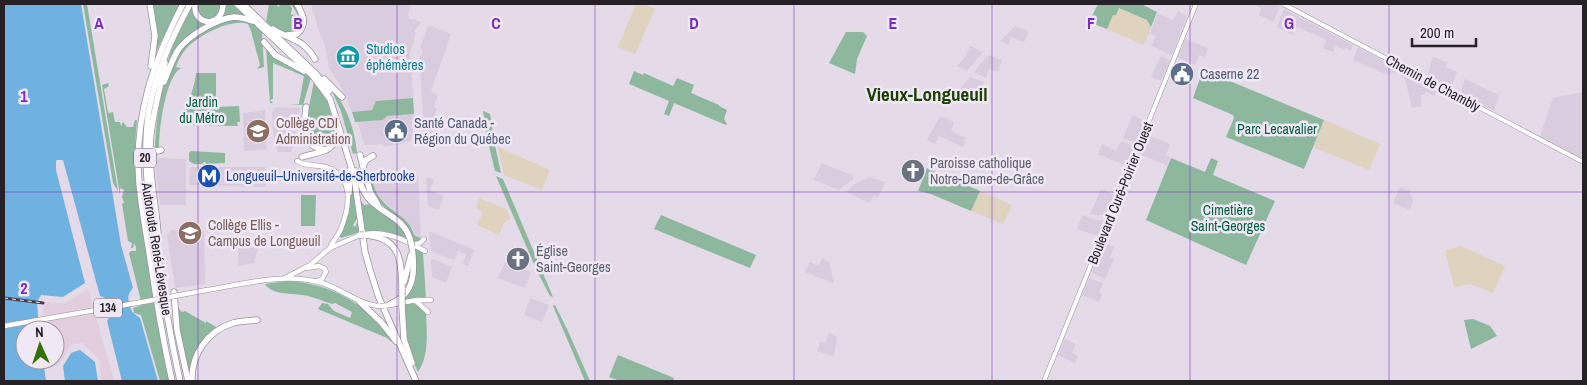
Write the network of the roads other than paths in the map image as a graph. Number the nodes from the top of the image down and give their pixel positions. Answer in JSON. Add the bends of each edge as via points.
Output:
{"nodes":[{"id":1,"x":150,"y":4,"type":"edge"},
{"id":2,"x":183,"y":4,"type":"edge"},
{"id":3,"x":190,"y":4,"type":"edge"},
{"id":4,"x":195,"y":4,"type":"edge"},
{"id":5,"x":223,"y":4,"type":"edge"},
{"id":6,"x":238,"y":4,"type":"edge"},
{"id":7,"x":244,"y":4,"type":"edge"},
{"id":8,"x":296,"y":4,"type":"edge"},
{"id":9,"x":1196,"y":4,"type":"edge"},
{"id":10,"x":1283,"y":4,"type":"edge"},
{"id":11,"x":255,"y":21,"type":"junction"},
{"id":12,"x":265,"y":26,"type":"junction"},
{"id":13,"x":284,"y":35,"type":"junction"},
{"id":14,"x":264,"y":42,"type":"dead end"},
{"id":15,"x":168,"y":46,"type":"junction"},
{"id":16,"x":315,"y":59,"type":"dead end"},
{"id":17,"x":312,"y":73,"type":"junction"},
{"id":18,"x":148,"y":85,"type":"junction"},
{"id":19,"x":159,"y":91,"type":"junction"},
{"id":20,"x":342,"y":96,"type":"dead end"},
{"id":21,"x":306,"y":107,"type":"dead end"},
{"id":22,"x":340,"y":128,"type":"junction"},
{"id":23,"x":152,"y":130,"type":"junction"},
{"id":24,"x":153,"y":150,"type":"junction"},
{"id":25,"x":161,"y":150,"type":"dead end"},
{"id":26,"x":326,"y":150,"type":"junction"},
{"id":27,"x":348,"y":152,"type":"junction"},
{"id":28,"x":360,"y":155,"type":"dead end"},
{"id":29,"x":373,"y":156,"type":"dead end"},
{"id":30,"x":300,"y":159,"type":"joint"},
{"id":31,"x":154,"y":161,"type":"dead end"},
{"id":32,"x":1583,"y":162,"type":"edge"},
{"id":33,"x":352,"y":163,"type":"junction"},
{"id":34,"x":363,"y":166,"type":"junction"},
{"id":35,"x":349,"y":193,"type":"junction"},
{"id":36,"x":379,"y":206,"type":"junction"},
{"id":37,"x":363,"y":235,"type":"junction"},
{"id":38,"x":424,"y":239,"type":"dead end"},
{"id":39,"x":412,"y":243,"type":"junction"},
{"id":40,"x":330,"y":248,"type":"junction"},
{"id":41,"x":425,"y":251,"type":"dead end"},
{"id":42,"x":307,"y":267,"type":"junction"},
{"id":43,"x":160,"y":272,"type":"junction"},
{"id":44,"x":285,"y":278,"type":"junction"},
{"id":45,"x":313,"y":281,"type":"junction"},
{"id":46,"x":402,"y":289,"type":"junction"},
{"id":47,"x":174,"y":292,"type":"dead end"},
{"id":48,"x":416,"y":300,"type":"junction"},
{"id":49,"x":430,"y":300,"type":"dead end"},
{"id":50,"x":360,"y":302,"type":"junction"},
{"id":51,"x":385,"y":305,"type":"junction"},
{"id":52,"x":428,"y":312,"type":"dead end"},
{"id":53,"x":256,"y":320,"type":"dead end"},
{"id":54,"x":4,"y":326,"type":"edge"},
{"id":55,"x":401,"y":350,"type":"junction"},
{"id":56,"x":412,"y":369,"type":"junction"},
{"id":57,"x":417,"y":380,"type":"edge"},
{"id":58,"x":172,"y":381,"type":"edge"},
{"id":59,"x":180,"y":381,"type":"edge"},
{"id":60,"x":188,"y":381,"type":"edge"},
{"id":61,"x":192,"y":381,"type":"edge"},
{"id":62,"x":1044,"y":381,"type":"edge"}],
"edges":[{"from":1,"to":18,"type":"highway","via":[[155,40]]},
{"from":2,"to":18,"type":"highway","name":"Autoroute René-Lévesque","number":"20"},
{"from":3,"to":15,"type":"highway","name":"Autoroute René-Lévesque","number":"20"},
{"from":4,"to":5,"type":"highway","via":[[198,16],[209,21],[220,16]]},
{"from":6,"to":11,"type":"highway"},
{"from":7,"to":12,"type":"highway"},
{"from":8,"to":13,"type":"highway","via":[[304,18],[303,26],[295,34]]},
{"from":9,"to":62,"type":"main road","name":"Boulevard Curé-Poirier Ouest"},
{"from":10,"to":32,"type":"main road","name":"Chemin de Chambly"},
{"from":11,"to":17,"type":"highway"},
{"from":11,"to":19,"type":"highway","via":[[231,18],[190,37],[178,51]]},
{"from":12,"to":13,"type":"highway"},
{"from":12,"to":17,"type":"highway"},
{"from":13,"to":16,"type":"highway","via":[[303,44]]},
{"from":14,"to":17,"type":"highway","via":[[275,55]]},
{"from":15,"to":19,"type":"highway"},
{"from":15,"to":43,"type":"highway","name":"Autoroute René-Lévesque","number":"20","via":[[152,99],[146,142],[148,192]]},
{"from":17,"to":20,"type":"highway","via":[[328,82]]},
{"from":17,"to":22,"type":"highway","via":[[329,98]]},
{"from":17,"to":27,"type":"highway","via":[[326,85],[334,100]]},
{"from":18,"to":58,"type":"highway","name":"Autoroute René-Lévesque","number":"20","via":[[140,130],[139,184]]},
{"from":19,"to":23,"type":"highway"},
{"from":21,"to":26,"type":"highway","via":[[307,140],[314,148]]},
{"from":22,"to":26,"type":"highway","via":[[336,142]]},
{"from":22,"to":27,"type":"highway"},
{"from":23,"to":24,"type":"highway"},
{"from":23,"to":43,"type":"highway","via":[[151,172]]},
{"from":24,"to":25,"type":"highway"},
{"from":24,"to":31,"type":"highway"},
{"from":26,"to":30,"type":"highway"},
{"from":27,"to":33,"type":"highway"},
{"from":28,"to":34,"type":"highway"},
{"from":29,"to":34,"type":"highway"},
{"from":30,"to":35,"type":"main road","via":[[308,166],[332,170],[345,182]]},
{"from":33,"to":35,"type":"highway"},
{"from":33,"to":36,"type":"highway","via":[[364,193]]},
{"from":33,"to":55,"type":"highway","via":[[368,265]]},
{"from":34,"to":36,"type":"highway","via":[[370,191]]},
{"from":35,"to":40,"type":"main road","via":[[344,220]]},
{"from":36,"to":39,"type":"highway","via":[[401,223]]},
{"from":37,"to":39,"type":"main road","via":[[384,234]]},
{"from":37,"to":40,"type":"main road"},
{"from":37,"to":46,"type":"highway","via":[[384,240],[396,250],[401,265]]},
{"from":38,"to":39,"type":"main road","via":[[420,243]]},
{"from":39,"to":41,"type":"main road"},
{"from":39,"to":46,"type":"highway"},
{"from":39,"to":51,"type":"highway","via":[[412,283],[402,297]]},
{"from":40,"to":42,"type":"main road","number":"134"},
{"from":42,"to":44,"type":"main road","number":"134"},
{"from":42,"to":45,"type":"main road","via":[[304,274]]},
{"from":42,"to":45,"type":"main road","via":[[326,269],[324,277]]},
{"from":43,"to":59,"type":"highway","name":"Autoroute René-Lévesque","number":"20"},
{"from":44,"to":45,"type":"main road","number":"134"},
{"from":44,"to":54,"type":"main road","number":"134","bridge":true},
{"from":45,"to":50,"type":"main road","number":"134","via":[[338,289]]},
{"from":46,"to":56,"type":"highway","bridge":true,"via":[[405,344]]},
{"from":47,"to":60,"type":"highway"},
{"from":48,"to":49,"type":"main road"},
{"from":48,"to":51,"type":"main road"},
{"from":48,"to":52,"type":"main road"},
{"from":50,"to":51,"type":"main road"},
{"from":50,"to":55,"type":"highway"},
{"from":53,"to":61,"type":"highway","via":[[229,325],[208,338],[195,358]]},
{"from":55,"to":56,"type":"highway"},
{"from":56,"to":57,"type":"highway"}]}
